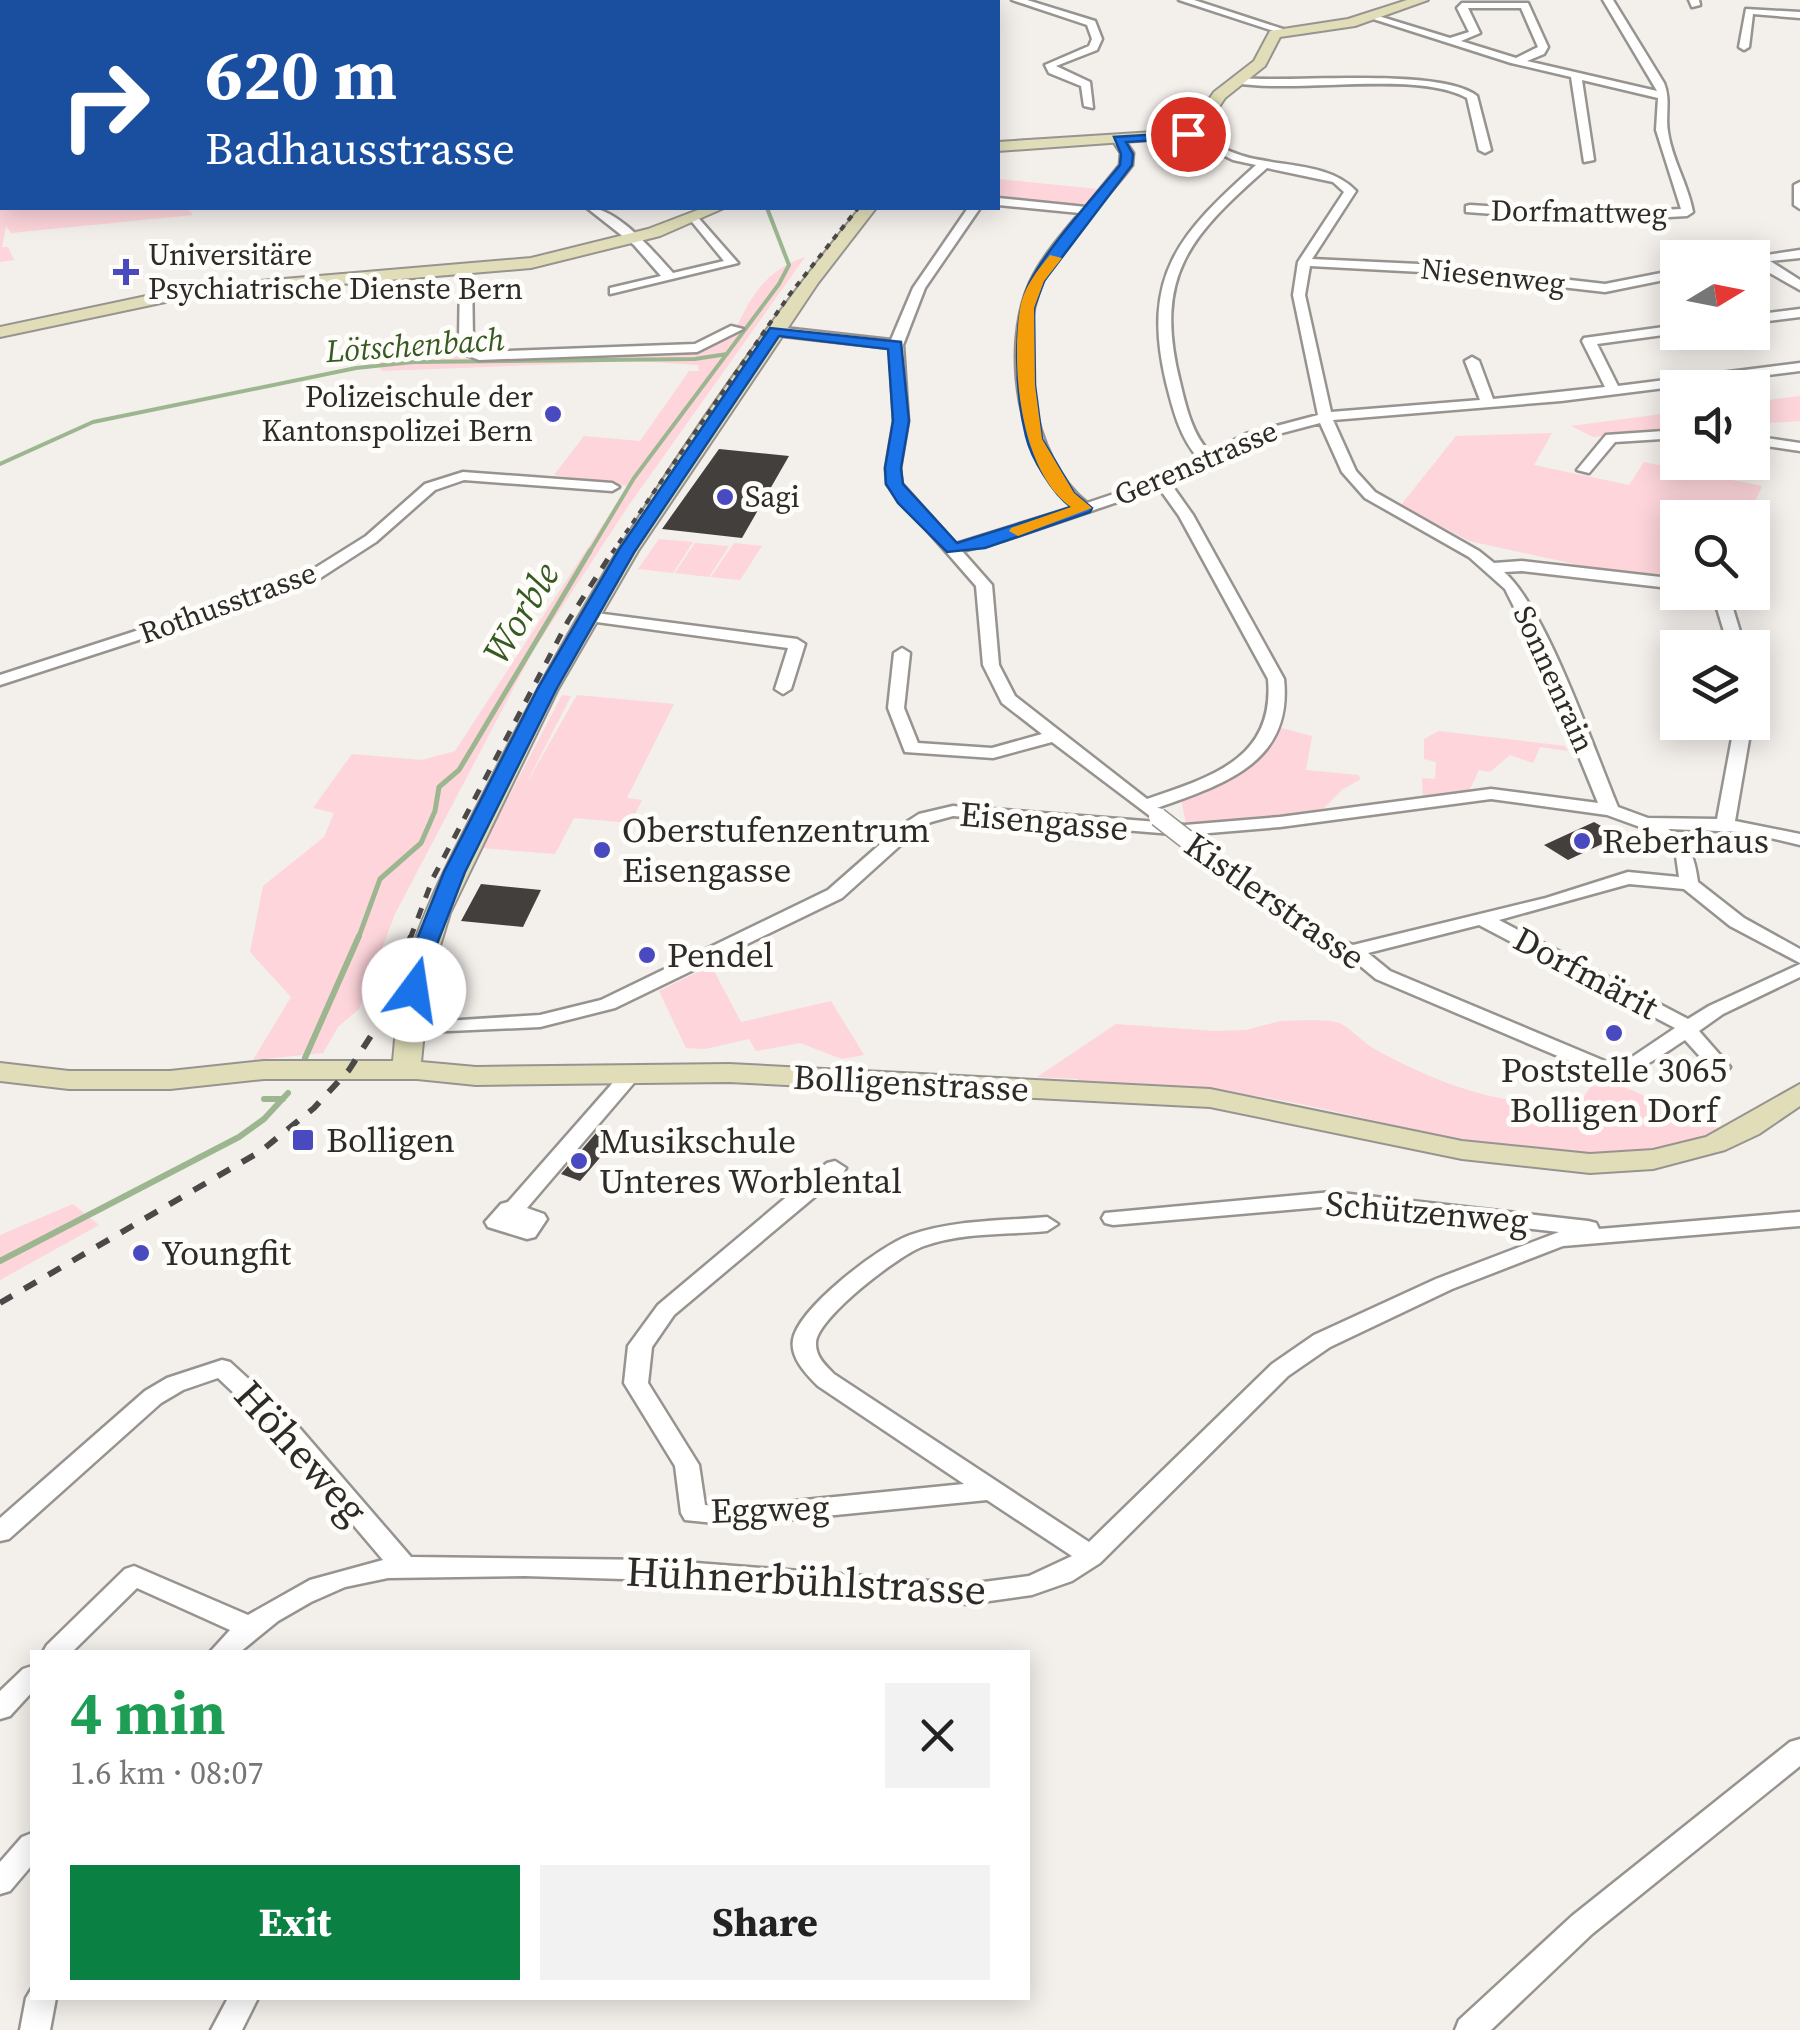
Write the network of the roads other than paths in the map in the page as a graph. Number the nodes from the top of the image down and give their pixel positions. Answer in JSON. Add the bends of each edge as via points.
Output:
{"nodes":[{"id":1,"x":1017,"y":0,"type":"edge"},
{"id":2,"x":1184,"y":0,"type":"edge"},
{"id":3,"x":1421,"y":0,"type":"edge"},
{"id":4,"x":1608,"y":0,"type":"edge"},
{"id":5,"x":1783,"y":0,"type":"edge"},
{"id":6,"x":1524,"y":2,"type":"edge"},
{"id":7,"x":1794,"y":14,"type":"edge"},
{"id":8,"x":1372,"y":17,"type":"junction"},
{"id":9,"x":1284,"y":31,"type":"junction"},
{"id":10,"x":1450,"y":42,"type":"junction"},
{"id":11,"x":1744,"y":47,"type":"dead end"},
{"id":12,"x":1515,"y":61,"type":"junction"},
{"id":13,"x":1576,"y":76,"type":"junction"},
{"id":14,"x":1240,"y":81,"type":"junction"},
{"id":15,"x":1664,"y":96,"type":"junction"},
{"id":16,"x":1089,"y":106,"type":"dead end"},
{"id":17,"x":1188,"y":134,"type":"junction"},
{"id":18,"x":1118,"y":139,"type":"junction"},
{"id":19,"x":1000,"y":145,"type":"edge"},
{"id":20,"x":1485,"y":150,"type":"dead end"},
{"id":21,"x":1588,"y":160,"type":"dead end"},
{"id":22,"x":1264,"y":164,"type":"junction"},
{"id":23,"x":1800,"y":185,"type":"edge"},
{"id":24,"x":1000,"y":202,"type":"edge"},
{"id":25,"x":1800,"y":205,"type":"edge"},
{"id":26,"x":596,"y":210,"type":"edge"},
{"id":27,"x":711,"y":210,"type":"edge"},
{"id":28,"x":866,"y":210,"type":"edge"},
{"id":29,"x":973,"y":210,"type":"edge"},
{"id":30,"x":1470,"y":210,"type":"dead end"},
{"id":31,"x":1090,"y":211,"type":"junction"},
{"id":32,"x":694,"y":217,"type":"junction"},
{"id":33,"x":634,"y":240,"type":"junction"},
{"id":34,"x":1800,"y":254,"type":"edge"},
{"id":35,"x":1770,"y":257,"type":"edge"},
{"id":36,"x":1304,"y":262,"type":"junction"},
{"id":37,"x":1770,"y":267,"type":"edge"},
{"id":38,"x":466,"y":272,"type":"junction"},
{"id":39,"x":1660,"y":277,"type":"edge"},
{"id":40,"x":670,"y":278,"type":"junction"},
{"id":41,"x":1800,"y":286,"type":"edge"},
{"id":42,"x":614,"y":291,"type":"dead end"},
{"id":43,"x":1800,"y":313,"type":"edge"},
{"id":44,"x":1770,"y":317,"type":"edge"},
{"id":45,"x":736,"y":330,"type":"dead end"},
{"id":46,"x":775,"y":331,"type":"junction"},
{"id":47,"x":1660,"y":331,"type":"edge"},
{"id":48,"x":0,"y":332,"type":"edge"},
{"id":49,"x":896,"y":345,"type":"junction"},
{"id":50,"x":1472,"y":361,"type":"dead end"},
{"id":51,"x":1800,"y":366,"type":"edge"},
{"id":52,"x":1614,"y":391,"type":"junction"},
{"id":53,"x":1488,"y":404,"type":"junction"},
{"id":54,"x":1325,"y":417,"type":"junction"},
{"id":55,"x":1660,"y":435,"type":"edge"},
{"id":56,"x":1770,"y":443,"type":"edge"},
{"id":57,"x":1800,"y":447,"type":"edge"},
{"id":58,"x":1208,"y":459,"type":"junction"},
{"id":59,"x":1584,"y":470,"type":"dead end"},
{"id":60,"x":1162,"y":482,"type":"junction"},
{"id":61,"x":612,"y":488,"type":"dead end"},
{"id":62,"x":1084,"y":508,"type":"junction"},
{"id":63,"x":953,"y":548,"type":"junction"},
{"id":64,"x":1494,"y":568,"type":"junction"},
{"id":65,"x":1660,"y":583,"type":"edge"},
{"id":66,"x":588,"y":616,"type":"junction"},
{"id":67,"x":902,"y":653,"type":"dead end"},
{"id":68,"x":0,"y":680,"type":"edge"},
{"id":69,"x":784,"y":688,"type":"dead end"},
{"id":70,"x":1053,"y":736,"type":"junction"},
{"id":71,"x":1741,"y":740,"type":"edge"},
{"id":72,"x":1610,"y":810,"type":"junction"},
{"id":73,"x":1151,"y":811,"type":"junction"},
{"id":74,"x":1646,"y":822,"type":"junction"},
{"id":75,"x":1725,"y":824,"type":"junction"},
{"id":76,"x":1703,"y":827,"type":"junction"},
{"id":77,"x":1800,"y":840,"type":"edge"},
{"id":78,"x":1678,"y":844,"type":"junction"},
{"id":79,"x":1689,"y":884,"type":"junction"},
{"id":80,"x":1483,"y":918,"type":"junction"},
{"id":81,"x":1354,"y":952,"type":"junction"},
{"id":82,"x":1800,"y":957,"type":"edge"},
{"id":83,"x":1800,"y":970,"type":"edge"},
{"id":84,"x":412,"y":1030,"type":"junction"},
{"id":85,"x":1679,"y":1035,"type":"junction"},
{"id":86,"x":1720,"y":1067,"type":"dead end"},
{"id":87,"x":406,"y":1070,"type":"junction"},
{"id":88,"x":0,"y":1072,"type":"edge"},
{"id":89,"x":632,"y":1074,"type":"junction"},
{"id":90,"x":1800,"y":1094,"type":"edge"},
{"id":91,"x":834,"y":1168,"type":"dead end"},
{"id":92,"x":513,"y":1210,"type":"dead end"},
{"id":93,"x":1112,"y":1218,"type":"dead end"},
{"id":94,"x":1800,"y":1219,"type":"edge"},
{"id":95,"x":1047,"y":1224,"type":"dead end"},
{"id":96,"x":1622,"y":1232,"type":"junction"},
{"id":97,"x":992,"y":1490,"type":"junction"},
{"id":98,"x":0,"y":1532,"type":"edge"},
{"id":99,"x":1091,"y":1556,"type":"junction"},
{"id":100,"x":406,"y":1569,"type":"junction"},
{"id":101,"x":249,"y":1627,"type":"junction"},
{"id":102,"x":58,"y":1650,"type":"edge"},
{"id":103,"x":224,"y":1650,"type":"edge"},
{"id":104,"x":30,"y":1678,"type":"edge"},
{"id":105,"x":0,"y":1708,"type":"edge"},
{"id":106,"x":1800,"y":1750,"type":"edge"},
{"id":107,"x":30,"y":1847,"type":"edge"},
{"id":108,"x":0,"y":1882,"type":"edge"},
{"id":109,"x":41,"y":2000,"type":"edge"},
{"id":110,"x":242,"y":2000,"type":"edge"},
{"id":111,"x":35,"y":2030,"type":"edge"},
{"id":112,"x":226,"y":2030,"type":"edge"},
{"id":113,"x":1470,"y":2030,"type":"edge"}],
"edges":[{"from":1,"to":16,"type":"street","via":[[1091,23],[1093,48],[1050,65],[1086,84]]},
{"from":2,"to":9,"type":"street"},
{"from":3,"to":8,"type":"main road"},
{"from":4,"to":15,"type":"street"},
{"from":5,"to":7,"type":"street"},
{"from":6,"to":10,"type":"street","via":[[1465,6],[1476,33]]},
{"from":6,"to":12,"type":"street","via":[[1543,48]]},
{"from":7,"to":11,"type":"street","via":[[1749,11]]},
{"from":8,"to":9,"type":"main road"},
{"from":8,"to":10,"type":"street"},
{"from":9,"to":14,"type":"main road"},
{"from":10,"to":12,"type":"street"},
{"from":12,"to":13,"type":"street"},
{"from":13,"to":15,"type":"street"},
{"from":13,"to":21,"type":"street"},
{"from":14,"to":17,"type":"main road","via":[[1219,95]]},
{"from":14,"to":20,"type":"street","via":[[1461,90],[1472,96]]},
{"from":15,"to":30,"type":"street","name":"Dorfmattweg","via":[[1663,141],[1688,211],[1596,217]]},
{"from":17,"to":18,"type":"main road"},
{"from":17,"to":22,"type":"street","name":"Sonnenrain"},
{"from":18,"to":19,"type":"main road"},
{"from":18,"to":31,"type":"street","via":[[1126,165]]},
{"from":22,"to":36,"type":"street","name":"Sonnenrain","via":[[1337,179],[1350,188]]},
{"from":22,"to":58,"type":"street","via":[[1197,226],[1166,287],[1170,373],[1193,447]]},
{"from":23,"to":25,"type":"street"},
{"from":24,"to":31,"type":"street"},
{"from":26,"to":33,"type":"street"},
{"from":27,"to":32,"type":"main road"},
{"from":28,"to":46,"type":"main road"},
{"from":29,"to":49,"type":"street","via":[[919,288]]},
{"from":31,"to":62,"type":"street","via":[[1038,280],[1027,308],[1034,439],[1067,496]]},
{"from":32,"to":33,"type":"main road"},
{"from":32,"to":40,"type":"street","via":[[734,261]]},
{"from":33,"to":38,"type":"main road","via":[[562,260]]},
{"from":33,"to":40,"type":"street"},
{"from":34,"to":35,"type":"street"},
{"from":36,"to":39,"type":"street","name":"Niesenweg","via":[[1605,288]]},
{"from":36,"to":54,"type":"street","name":"Sonnenrain","via":[[1301,314]]},
{"from":37,"to":41,"type":"street"},
{"from":38,"to":45,"type":"street","via":[[466,341],[479,356],[697,348]]},
{"from":38,"to":48,"type":"main road","via":[[206,290]]},
{"from":40,"to":42,"type":"street"},
{"from":43,"to":44,"type":"street"},
{"from":46,"to":49,"type":"street"},
{"from":46,"to":66,"type":"main road"},
{"from":47,"to":52,"type":"street","via":[[1589,341]]},
{"from":49,"to":63,"type":"street","name":"Kistlerstrasse","via":[[901,421],[894,484]]},
{"from":50,"to":53,"type":"street"},
{"from":51,"to":52,"type":"street","name":"Gerenstrasse"},
{"from":52,"to":53,"type":"street","name":"Gerenstrasse"},
{"from":53,"to":54,"type":"street","name":"Gerenstrasse"},
{"from":54,"to":58,"type":"street","name":"Gerenstrasse","via":[[1251,437]]},
{"from":54,"to":64,"type":"street","name":"Sonnenrain","via":[[1350,472],[1370,495]]},
{"from":55,"to":59,"type":"street","via":[[1611,438]]},
{"from":56,"to":57,"type":"street"},
{"from":58,"to":60,"type":"street","name":"Gerenstrasse"},
{"from":60,"to":62,"type":"street","name":"Gerenstrasse"},
{"from":60,"to":73,"type":"street","via":[[1280,694],[1276,723],[1254,754]]},
{"from":61,"to":68,"type":"street","name":"Rothusstrasse","via":[[463,476],[430,487],[358,548],[304,580]]},
{"from":62,"to":63,"type":"street","name":"Gerenstrasse"},
{"from":63,"to":70,"type":"street","name":"Kistlerstrasse","via":[[986,591],[994,678],[1014,706]]},
{"from":64,"to":65,"type":"street"},
{"from":64,"to":72,"type":"street","name":"Sonnenrain","via":[[1516,593],[1537,636]]},
{"from":66,"to":69,"type":"street","via":[[797,644]]},
{"from":66,"to":84,"type":"main road","via":[[448,886],[415,982]]},
{"from":67,"to":70,"type":"street","via":[[896,708],[911,748],[993,752]]},
{"from":70,"to":73,"type":"street","name":"Kistlerstrasse"},
{"from":71,"to":75,"type":"street"},
{"from":72,"to":74,"type":"street"},
{"from":72,"to":84,"type":"street","name":"Eisengasse","via":[[1491,794],[1203,830],[948,811],[908,829],[835,894],[608,1004],[540,1022]]},
{"from":73,"to":81,"type":"street","name":"Kistlerstrasse","bridge":true,"via":[[1315,936]]},
{"from":74,"to":76,"type":"street"},
{"from":74,"to":78,"type":"street"},
{"from":75,"to":76,"type":"street"},
{"from":75,"to":77,"type":"street"},
{"from":76,"to":78,"type":"street"},
{"from":78,"to":79,"type":"street"},
{"from":79,"to":80,"type":"street","via":[[1628,878]]},
{"from":79,"to":82,"type":"street","via":[[1736,922]]},
{"from":80,"to":81,"type":"street"},
{"from":80,"to":85,"type":"street","name":"Dorfmärit"},
{"from":81,"to":85,"type":"street","name":"Kistlerstrasse","via":[[1383,976],[1606,1069],[1629,1067]]},
{"from":83,"to":85,"type":"street","name":"Dorfmärit"},
{"from":84,"to":87,"type":"main road"},
{"from":85,"to":86,"type":"street","name":"Dorfmärit"},
{"from":87,"to":88,"type":"main road","name":"Bolligenstrasse","via":[[248,1071],[170,1080]]},
{"from":87,"to":89,"type":"main road","name":"Bolligenstrasse"},
{"from":89,"to":90,"type":"main road","name":"Bolligenstrasse","via":[[808,1076],[1210,1098],[1544,1162],[1596,1164],[1661,1159],[1717,1143]]},
{"from":89,"to":92,"type":"street"},
{"from":91,"to":97,"type":"street","name":"Eggweg","via":[[666,1310],[640,1346],[636,1382],[688,1465],[694,1514]]},
{"from":93,"to":96,"type":"street","name":"Schützenweg","via":[[1332,1199]]},
{"from":94,"to":96,"type":"street","name":"Hühnerbühlstrasse"},
{"from":95,"to":97,"type":"street","via":[[912,1242],[829,1307],[805,1335],[804,1350],[826,1380]]},
{"from":96,"to":99,"type":"street","name":"Hühnerbühlstrasse","via":[[1537,1246],[1300,1354]]},
{"from":97,"to":99,"type":"street"},
{"from":98,"to":100,"type":"street","name":"Höheweg","via":[[154,1396],[222,1368],[281,1423]]},
{"from":99,"to":100,"type":"street","name":"Hühnerbühlstrasse","via":[[1056,1579],[977,1594],[722,1572]]},
{"from":100,"to":101,"type":"street","name":"Hühnerbühlstrasse","via":[[364,1572],[309,1590]]},
{"from":101,"to":102,"type":"street","via":[[134,1576]]},
{"from":101,"to":103,"type":"street","name":"Hühnerbühlstrasse"},
{"from":104,"to":105,"type":"street"},
{"from":106,"to":113,"type":"street","via":[[1582,1925]]},
{"from":107,"to":108,"type":"street"},
{"from":109,"to":111,"type":"street"},
{"from":110,"to":112,"type":"street"}]}
